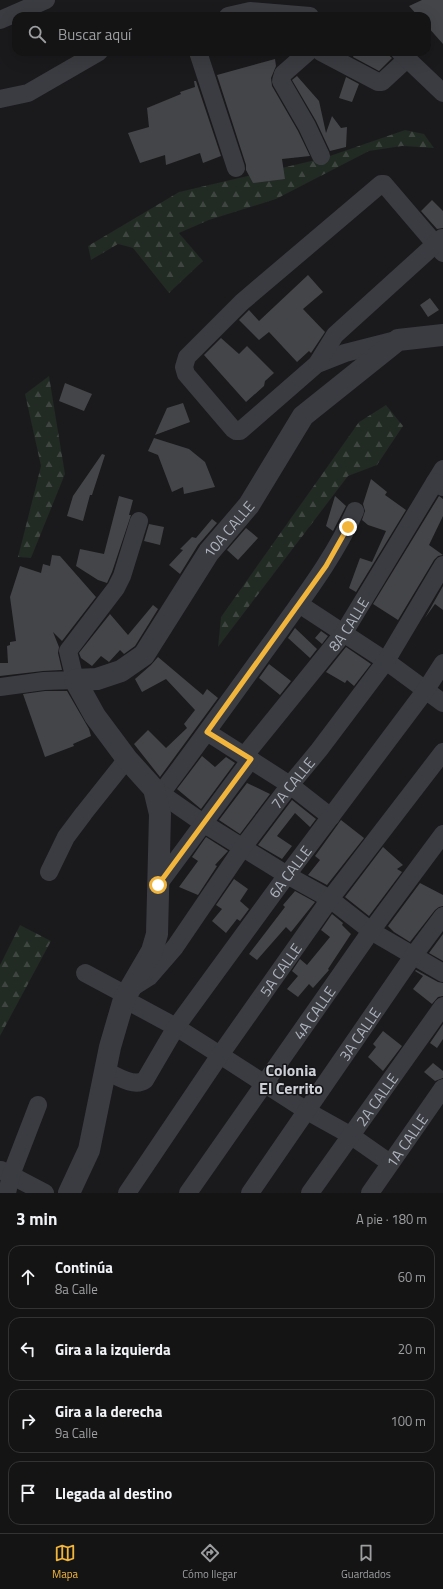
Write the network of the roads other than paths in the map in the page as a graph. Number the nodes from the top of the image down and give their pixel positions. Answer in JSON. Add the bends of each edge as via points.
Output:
{"nodes":[{"id":1,"x":46,"y":0,"type":"edge"},
{"id":2,"x":18,"y":12,"type":"edge"},
{"id":3,"x":246,"y":12,"type":"edge"},
{"id":4,"x":262,"y":12,"type":"edge"},
{"id":5,"x":12,"y":15,"type":"edge"},
{"id":6,"x":0,"y":20,"type":"edge"},
{"id":7,"x":92,"y":56,"type":"edge"},
{"id":8,"x":199,"y":56,"type":"edge"},
{"id":9,"x":304,"y":56,"type":"edge"},
{"id":10,"x":328,"y":56,"type":"edge"},
{"id":11,"x":403,"y":56,"type":"edge"},
{"id":12,"x":405,"y":56,"type":"edge"},
{"id":13,"x":443,"y":93,"type":"edge"},
{"id":14,"x":0,"y":99,"type":"edge"},
{"id":15,"x":321,"y":156,"type":"dead end"},
{"id":16,"x":236,"y":168,"type":"dead end"},
{"id":17,"x":440,"y":245,"type":"edge"},
{"id":18,"x":443,"y":335,"type":"edge"},
{"id":19,"x":398,"y":340,"type":"junction"},
{"id":20,"x":317,"y":364,"type":"junction"},
{"id":21,"x":441,"y":477,"type":"edge"},
{"id":22,"x":355,"y":511,"type":"dead end"},
{"id":23,"x":139,"y":521,"type":"dead end"},
{"id":24,"x":443,"y":564,"type":"edge"},
{"id":25,"x":299,"y":604,"type":"junction"},
{"id":26,"x":343,"y":634,"type":"junction"},
{"id":27,"x":386,"y":661,"type":"junction"},
{"id":28,"x":443,"y":663,"type":"edge"},
{"id":29,"x":75,"y":680,"type":"junction"},
{"id":30,"x":0,"y":687,"type":"edge"},
{"id":31,"x":425,"y":691,"type":"junction"},
{"id":32,"x":443,"y":703,"type":"edge"},
{"id":33,"x":207,"y":732,"type":"junction"},
{"id":34,"x":443,"y":752,"type":"edge"},
{"id":35,"x":248,"y":757,"type":"junction"},
{"id":36,"x":127,"y":759,"type":"junction"},
{"id":37,"x":290,"y":785,"type":"junction"},
{"id":38,"x":159,"y":789,"type":"junction"},
{"id":39,"x":331,"y":817,"type":"junction"},
{"id":40,"x":203,"y":824,"type":"junction"},
{"id":41,"x":443,"y":834,"type":"edge"},
{"id":42,"x":243,"y":847,"type":"junction"},
{"id":43,"x":49,"y":872,"type":"dead end"},
{"id":44,"x":286,"y":875,"type":"junction"},
{"id":45,"x":158,"y":885,"type":"junction"},
{"id":46,"x":330,"y":899,"type":"junction"},
{"id":47,"x":443,"y":916,"type":"edge"},
{"id":48,"x":371,"y":931,"type":"junction"},
{"id":49,"x":413,"y":956,"type":"junction"},
{"id":50,"x":85,"y":973,"type":"dead end"},
{"id":51,"x":443,"y":973,"type":"edge"},
{"id":52,"x":126,"y":995,"type":"junction"},
{"id":53,"x":443,"y":1006,"type":"edge"},
{"id":54,"x":176,"y":1027,"type":"junction"},
{"id":55,"x":220,"y":1055,"type":"junction"},
{"id":56,"x":106,"y":1071,"type":"junction"},
{"id":57,"x":264,"y":1084,"type":"junction"},
{"id":58,"x":443,"y":1088,"type":"edge"},
{"id":59,"x":38,"y":1105,"type":"dead end"},
{"id":60,"x":307,"y":1111,"type":"junction"},
{"id":61,"x":350,"y":1136,"type":"junction"},
{"id":62,"x":390,"y":1163,"type":"junction"},
{"id":63,"x":5,"y":1172,"type":"edge"},
{"id":64,"x":7,"y":1193,"type":"edge"},
{"id":65,"x":46,"y":1193,"type":"edge"},
{"id":66,"x":69,"y":1193,"type":"edge"},
{"id":67,"x":127,"y":1193,"type":"edge"},
{"id":68,"x":188,"y":1193,"type":"edge"},
{"id":69,"x":250,"y":1193,"type":"edge"},
{"id":70,"x":310,"y":1193,"type":"edge"},
{"id":71,"x":370,"y":1193,"type":"edge"}],
"edges":[{"from":1,"to":2,"type":"street"},
{"from":3,"to":4,"type":"street"},
{"from":5,"to":6,"type":"street"},
{"from":7,"to":14,"type":"street","via":[[28,93]]},
{"from":8,"to":16,"type":"street"},
{"from":9,"to":15,"type":"street","via":[[284,74],[281,81]]},
{"from":10,"to":11,"type":"street","via":[[378,82],[382,82]]},
{"from":12,"to":13,"type":"street"},
{"from":17,"to":20,"type":"street","via":[[335,335]]},
{"from":17,"to":20,"type":"street","via":[[381,184],[242,302],[187,357],[184,367],[186,374],[236,432]]},
{"from":18,"to":19,"type":"street"},
{"from":19,"to":20,"type":"street","via":[[345,353]]},
{"from":19,"to":29,"type":"street","name":"10A CALLE","via":[[303,416],[249,505],[209,552],[144,655],[121,671],[97,679]]},
{"from":21,"to":26,"type":"street","name":"8A CALLE"},
{"from":22,"to":25,"type":"street","via":[[326,566]]},
{"from":23,"to":29,"type":"street","via":[[116,588],[68,651]]},
{"from":24,"to":27,"type":"street","name":"7A CALLE"},
{"from":25,"to":26,"type":"street"},
{"from":25,"to":33,"type":"street"},
{"from":26,"to":27,"type":"street"},
{"from":26,"to":35,"type":"street","name":"8A CALLE"},
{"from":27,"to":31,"type":"street"},
{"from":27,"to":37,"type":"street","name":"7A CALLE"},
{"from":28,"to":31,"type":"street","name":"6A CALLE"},
{"from":29,"to":30,"type":"street","name":"10A CALLE"},
{"from":29,"to":36,"type":"street","via":[[95,716]]},
{"from":31,"to":32,"type":"street"},
{"from":31,"to":39,"type":"street","name":"6A CALLE"},
{"from":33,"to":35,"type":"street"},
{"from":33,"to":38,"type":"street"},
{"from":34,"to":46,"type":"street","name":"5A CALLE"},
{"from":35,"to":37,"type":"street"},
{"from":35,"to":40,"type":"street","name":"8A CALLE"},
{"from":36,"to":38,"type":"street"},
{"from":36,"to":43,"type":"street","via":[[66,837]]},
{"from":37,"to":39,"type":"street"},
{"from":37,"to":42,"type":"street","name":"7A CALLE"},
{"from":38,"to":40,"type":"street"},
{"from":38,"to":45,"type":"street"},
{"from":39,"to":44,"type":"street","name":"6A CALLE"},
{"from":40,"to":42,"type":"street"},
{"from":40,"to":45,"type":"street","name":"8A CALLE"},
{"from":41,"to":48,"type":"street","name":"4A CALLE"},
{"from":42,"to":44,"type":"street"},
{"from":42,"to":52,"type":"street","name":"7A CALLE","via":[[175,947],[149,977]]},
{"from":44,"to":46,"type":"street"},
{"from":44,"to":54,"type":"street","name":"6A CALLE"},
{"from":45,"to":52,"type":"street","via":[[157,934],[152,950]]},
{"from":46,"to":48,"type":"street"},
{"from":46,"to":55,"type":"street","name":"5A CALLE"},
{"from":47,"to":49,"type":"street","name":"3A CALLE"},
{"from":48,"to":49,"type":"street"},
{"from":48,"to":57,"type":"street","name":"4A CALLE"},
{"from":49,"to":51,"type":"street"},
{"from":49,"to":60,"type":"street","name":"3A CALLE"},
{"from":50,"to":52,"type":"street"},
{"from":52,"to":54,"type":"street"},
{"from":52,"to":56,"type":"street","via":[[110,1047]]},
{"from":53,"to":61,"type":"street","name":"2A CALLE"},
{"from":54,"to":55,"type":"street"},
{"from":54,"to":56,"type":"street","name":"6A CALLE","via":[[141,1083],[135,1084]]},
{"from":55,"to":57,"type":"street"},
{"from":55,"to":67,"type":"street","name":"5A CALLE"},
{"from":56,"to":66,"type":"street","via":[[89,1150]]},
{"from":57,"to":60,"type":"street"},
{"from":57,"to":68,"type":"street","name":"4A CALLE"},
{"from":58,"to":62,"type":"street","name":"1A CALLE"},
{"from":59,"to":63,"type":"street"},
{"from":60,"to":61,"type":"street"},
{"from":60,"to":69,"type":"street","name":"3A CALLE"},
{"from":61,"to":62,"type":"street"},
{"from":61,"to":70,"type":"street","name":"2A CALLE"},
{"from":62,"to":71,"type":"street","name":"1A CALLE"},
{"from":63,"to":64,"type":"street"},
{"from":63,"to":65,"type":"street"}]}
